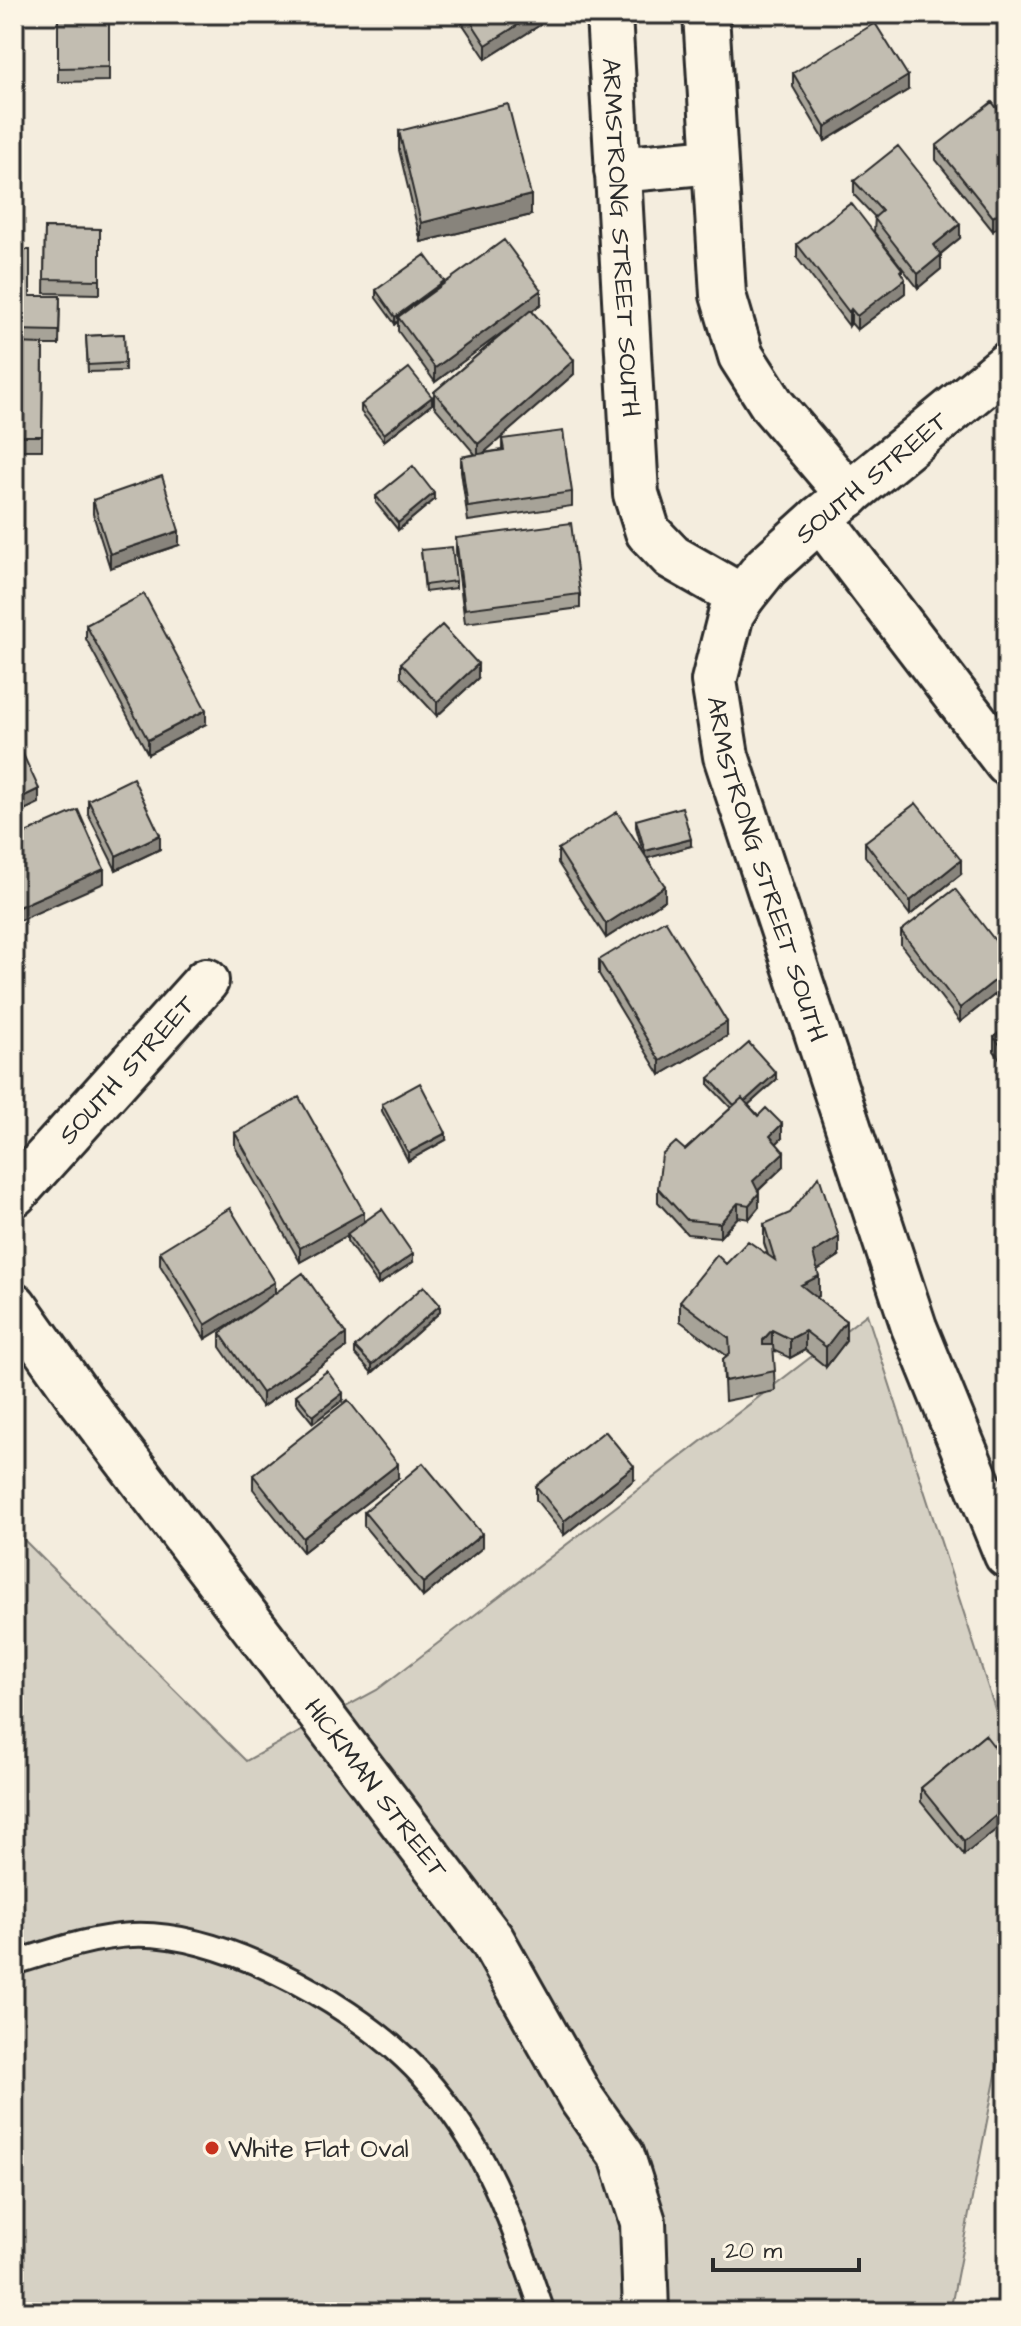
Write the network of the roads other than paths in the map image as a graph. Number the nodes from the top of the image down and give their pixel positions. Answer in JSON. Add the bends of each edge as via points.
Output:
{"nodes":[{"id":1,"x":609,"y":14,"type":"edge"},
{"id":2,"x":706,"y":14,"type":"edge"},
{"id":3,"x":713,"y":161,"type":"junction"},
{"id":4,"x":617,"y":170,"type":"junction"},
{"id":5,"x":1007,"y":365,"type":"edge"},
{"id":6,"x":835,"y":506,"type":"junction"},
{"id":7,"x":742,"y":597,"type":"junction"},
{"id":8,"x":1007,"y":763,"type":"edge"},
{"id":9,"x":206,"y":981,"type":"dead end"},
{"id":10,"x":14,"y":1194,"type":"edge"},
{"id":11,"x":14,"y":1305,"type":"edge"},
{"id":12,"x":1007,"y":1555,"type":"edge"},
{"id":13,"x":14,"y":1963,"type":"edge"},
{"id":14,"x":543,"y":2312,"type":"edge"},
{"id":15,"x":646,"y":2312,"type":"edge"}],
"edges":[{"from":1,"to":4,"type":"street","name":"ARMSTRONG STREET SOUTH"},
{"from":2,"to":3,"type":"street"},
{"from":3,"to":4,"type":"street"},
{"from":3,"to":6,"type":"street","via":[[723,295],[741,356]]},
{"from":4,"to":7,"type":"street","name":"ARMSTRONG STREET SOUTH","via":[[636,494],[648,532],[672,557]]},
{"from":5,"to":6,"type":"street","name":"SOUTH STREET"},
{"from":6,"to":7,"type":"street","name":"SOUTH STREET","via":[[766,567]]},
{"from":6,"to":8,"type":"street"},
{"from":7,"to":12,"type":"street","name":"ARMSTRONG STREET SOUTH","via":[[731,614],[714,681],[726,756],[914,1327]]},
{"from":9,"to":10,"type":"street","name":"SOUTH STREET"},
{"from":11,"to":15,"type":"street","name":"HICKMAN STREET","via":[[492,1940],[581,2098],[622,2156],[643,2222]]},
{"from":13,"to":14,"type":"lane","via":[[76,1943],[133,1935],[173,1938],[237,1956],[351,2016],[404,2057],[442,2099],[479,2154],[512,2223]]}]}
